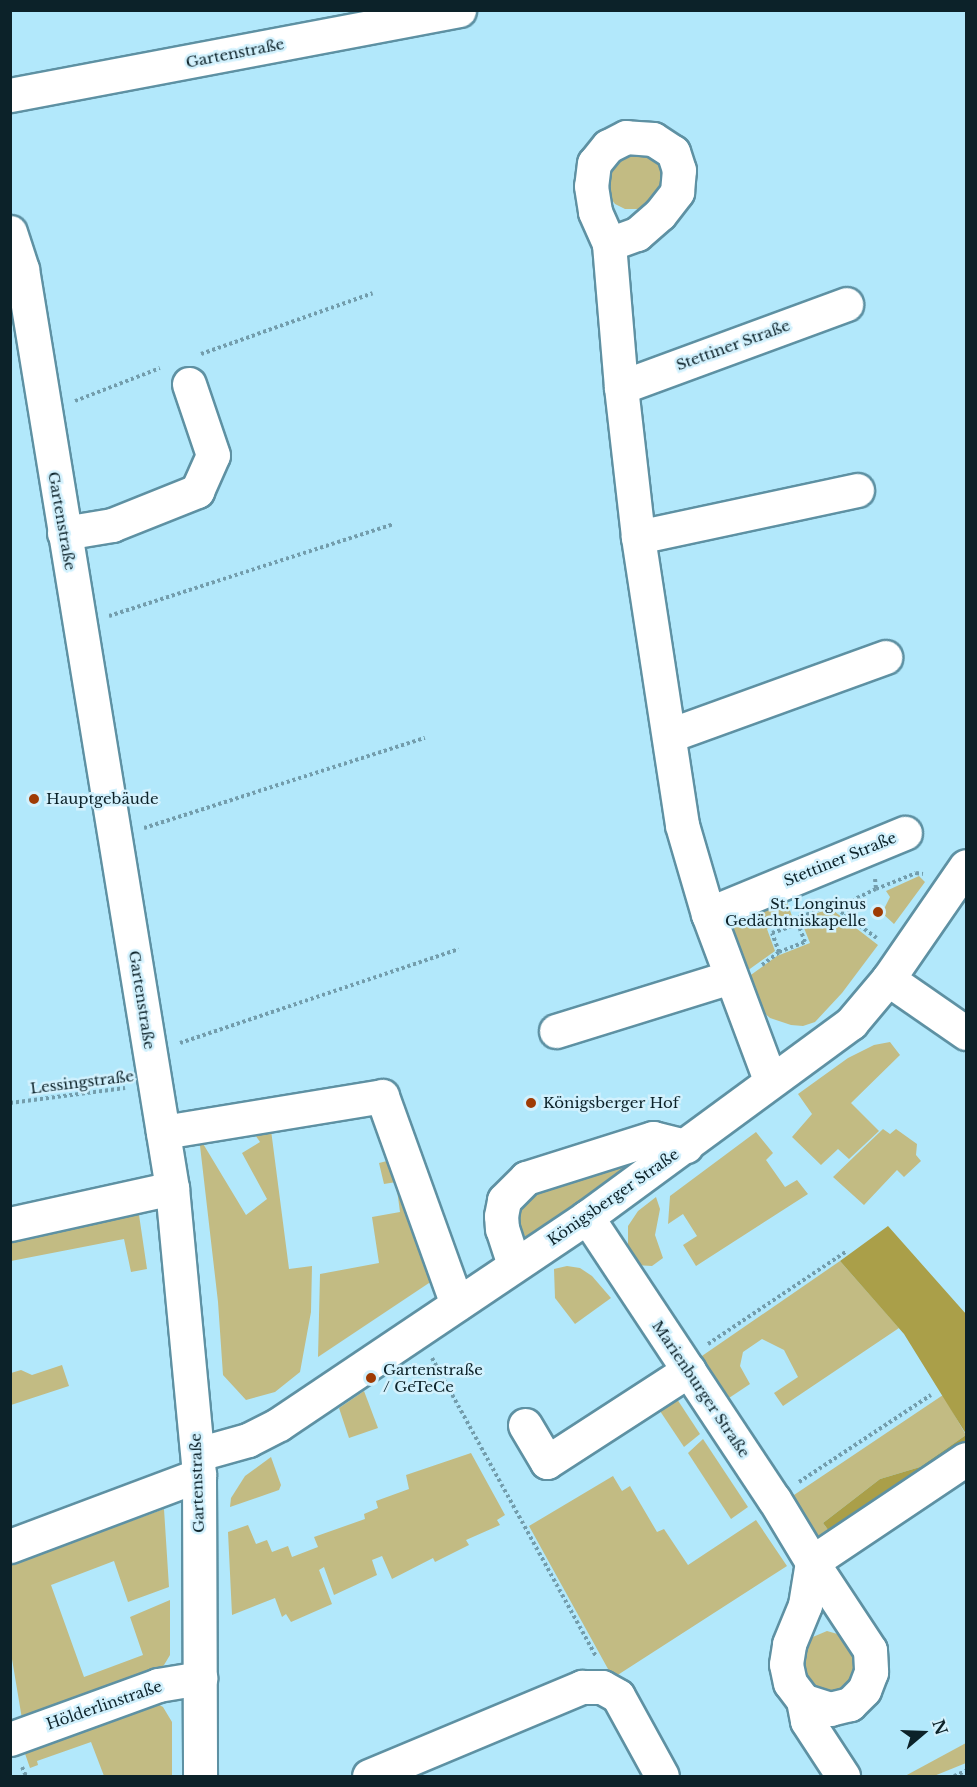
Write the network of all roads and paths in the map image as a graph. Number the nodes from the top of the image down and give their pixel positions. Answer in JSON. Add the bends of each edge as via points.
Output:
{"nodes":[{"id":1,"x":459,"y":10,"type":"edge"},
{"id":2,"x":10,"y":95,"type":"edge"},
{"id":3,"x":10,"y":232,"type":"edge"},
{"id":4,"x":609,"y":244,"type":"dead end"},
{"id":5,"x":373,"y":293,"type":"dead end"},
{"id":6,"x":846,"y":304,"type":"dead end"},
{"id":7,"x":184,"y":368,"type":"junction"},
{"id":8,"x":621,"y":387,"type":"junction"},
{"id":9,"x":45,"y":412,"type":"junction"},
{"id":10,"x":857,"y":490,"type":"dead end"},
{"id":11,"x":394,"y":524,"type":"dead end"},
{"id":12,"x":64,"y":533,"type":"junction"},
{"id":13,"x":639,"y":537,"type":"junction"},
{"id":14,"x":81,"y":625,"type":"junction"},
{"id":15,"x":885,"y":657,"type":"dead end"},
{"id":16,"x":670,"y":735,"type":"junction"},
{"id":17,"x":425,"y":738,"type":"dead end"},
{"id":18,"x":905,"y":833,"type":"dead end"},
{"id":19,"x":114,"y":837,"type":"junction"},
{"id":20,"x":875,"y":845,"type":"junction"},
{"id":21,"x":966,"y":866,"type":"edge"},
{"id":22,"x":784,"y":882,"type":"junction"},
{"id":23,"x":708,"y":914,"type":"junction"},
{"id":24,"x":845,"y":915,"type":"junction"},
{"id":25,"x":801,"y":917,"type":"junction"},
{"id":26,"x":798,"y":924,"type":"junction"},
{"id":27,"x":459,"y":949,"type":"dead end"},
{"id":28,"x":779,"y":952,"type":"junction"},
{"id":29,"x":895,"y":968,"type":"junction"},
{"id":30,"x":732,"y":981,"type":"junction"},
{"id":31,"x":556,"y":1030,"type":"dead end"},
{"id":32,"x":966,"y":1034,"type":"edge"},
{"id":33,"x":151,"y":1053,"type":"junction"},
{"id":34,"x":770,"y":1080,"type":"junction"},
{"id":35,"x":156,"y":1084,"type":"junction"},
{"id":36,"x":10,"y":1103,"type":"edge"},
{"id":37,"x":163,"y":1131,"type":"junction"},
{"id":38,"x":686,"y":1146,"type":"junction"},
{"id":39,"x":161,"y":1190,"type":"junction"},
{"id":40,"x":587,"y":1217,"type":"junction"},
{"id":41,"x":10,"y":1224,"type":"edge"},
{"id":42,"x":846,"y":1251,"type":"dead end"},
{"id":43,"x":514,"y":1265,"type":"junction"},
{"id":44,"x":457,"y":1304,"type":"junction"},
{"id":45,"x":418,"y":1331,"type":"junction"},
{"id":46,"x":686,"y":1366,"type":"junction"},
{"id":47,"x":931,"y":1395,"type":"dead end"},
{"id":48,"x":525,"y":1425,"type":"dead end"},
{"id":49,"x":966,"y":1459,"type":"edge"},
{"id":50,"x":198,"y":1465,"type":"junction"},
{"id":51,"x":774,"y":1499,"type":"junction"},
{"id":52,"x":10,"y":1546,"type":"edge"},
{"id":53,"x":812,"y":1562,"type":"junction"},
{"id":54,"x":200,"y":1678,"type":"junction"},
{"id":55,"x":618,"y":1696,"type":"junction"},
{"id":56,"x":803,"y":1700,"type":"junction"},
{"id":57,"x":10,"y":1739,"type":"edge"},
{"id":58,"x":966,"y":1771,"type":"edge"},
{"id":59,"x":200,"y":1776,"type":"edge"},
{"id":60,"x":369,"y":1776,"type":"edge"},
{"id":61,"x":662,"y":1776,"type":"edge"},
{"id":62,"x":843,"y":1776,"type":"edge"},
{"id":63,"x":954,"y":1776,"type":"edge"}],
"edges":[{"from":1,"to":2,"type":"street","name":"Gartenstraße"},
{"from":3,"to":9,"type":"street","name":"Gartenstraße","via":[[22,269]]},
{"from":4,"to":8,"type":"street"},
{"from":5,"to":7,"type":"path"},
{"from":6,"to":8,"type":"street","name":"Stettiner Straße"},
{"from":7,"to":9,"type":"path"},
{"from":7,"to":12,"type":"street","via":[[213,455],[197,491],[112,525]]},
{"from":8,"to":13,"type":"street"},
{"from":9,"to":12,"type":"street","name":"Gartenstraße"},
{"from":10,"to":13,"type":"street"},
{"from":11,"to":14,"type":"path"},
{"from":12,"to":14,"type":"street","name":"Gartenstraße"},
{"from":13,"to":16,"type":"street"},
{"from":14,"to":19,"type":"street","name":"Gartenstraße"},
{"from":15,"to":16,"type":"street"},
{"from":16,"to":23,"type":"street","via":[[682,825]]},
{"from":17,"to":19,"type":"path"},
{"from":18,"to":20,"type":"street","name":"Stettiner Straße"},
{"from":19,"to":33,"type":"street","name":"Gartenstraße"},
{"from":20,"to":22,"type":"street","name":"Stettiner Straße"},
{"from":20,"to":24,"type":"path","via":[[876,889],[855,899]]},
{"from":21,"to":29,"type":"street","name":"Königsberger Straße"},
{"from":22,"to":23,"type":"street","name":"Stettiner Straße"},
{"from":22,"to":25,"type":"path"},
{"from":23,"to":30,"type":"street"},
{"from":24,"to":25,"type":"path","via":[[832,904]]},
{"from":24,"to":29,"type":"path"},
{"from":25,"to":26,"type":"path"},
{"from":26,"to":28,"type":"path","via":[[805,942]]},
{"from":26,"to":28,"type":"path","via":[[772,933]]},
{"from":27,"to":33,"type":"path"},
{"from":28,"to":30,"type":"path"},
{"from":29,"to":32,"type":"street"},
{"from":29,"to":34,"type":"street","name":"Königsberger Straße","via":[[851,1023]]},
{"from":30,"to":31,"type":"street"},
{"from":30,"to":34,"type":"street"},
{"from":33,"to":35,"type":"street","name":"Gartenstraße"},
{"from":34,"to":38,"type":"street","name":"Königsberger Straße"},
{"from":35,"to":36,"type":"path","name":"Lessingstraße"},
{"from":35,"to":37,"type":"street","name":"Gartenstraße"},
{"from":37,"to":39,"type":"street","name":"Gartenstraße"},
{"from":37,"to":44,"type":"street","via":[[382,1096]]},
{"from":38,"to":40,"type":"street","name":"Königsberger Straße"},
{"from":38,"to":43,"type":"street","via":[[653,1138],[525,1178],[504,1200],[501,1216]]},
{"from":39,"to":41,"type":"street"},
{"from":39,"to":50,"type":"street","name":"Gartenstraße"},
{"from":40,"to":43,"type":"street","name":"Königsberger Straße"},
{"from":40,"to":46,"type":"street","name":"Marienburger Straße"},
{"from":42,"to":46,"type":"path"},
{"from":43,"to":44,"type":"street","name":"Königsberger Straße"},
{"from":44,"to":45,"type":"street","name":"Königsberger Straße"},
{"from":45,"to":50,"type":"street","name":"Königsberger Straße","via":[[279,1424]]},
{"from":45,"to":55,"type":"path"},
{"from":46,"to":48,"type":"street","via":[[547,1462]]},
{"from":46,"to":51,"type":"street","name":"Marienburger Straße"},
{"from":47,"to":51,"type":"path"},
{"from":49,"to":53,"type":"street"},
{"from":50,"to":52,"type":"street","name":"Königsberger Straße"},
{"from":50,"to":54,"type":"street","name":"Gartenstraße"},
{"from":51,"to":53,"type":"street","name":"Marienburger Straße"},
{"from":53,"to":56,"type":"street","via":[[805,1605],[789,1644],[786,1664],[790,1683]]},
{"from":53,"to":56,"type":"street","name":"Marienburger Straße","via":[[870,1650],[871,1672],[864,1690],[850,1704],[830,1709]]},
{"from":54,"to":57,"type":"street","name":"Hölderlinstraße","via":[[158,1685]]},
{"from":54,"to":59,"type":"street","name":"Gartenstraße"},
{"from":55,"to":60,"type":"street","via":[[602,1687],[582,1687]]},
{"from":55,"to":61,"type":"street"},
{"from":56,"to":62,"type":"street","via":[[807,1721]]},
{"from":58,"to":63,"type":"path"}]}
